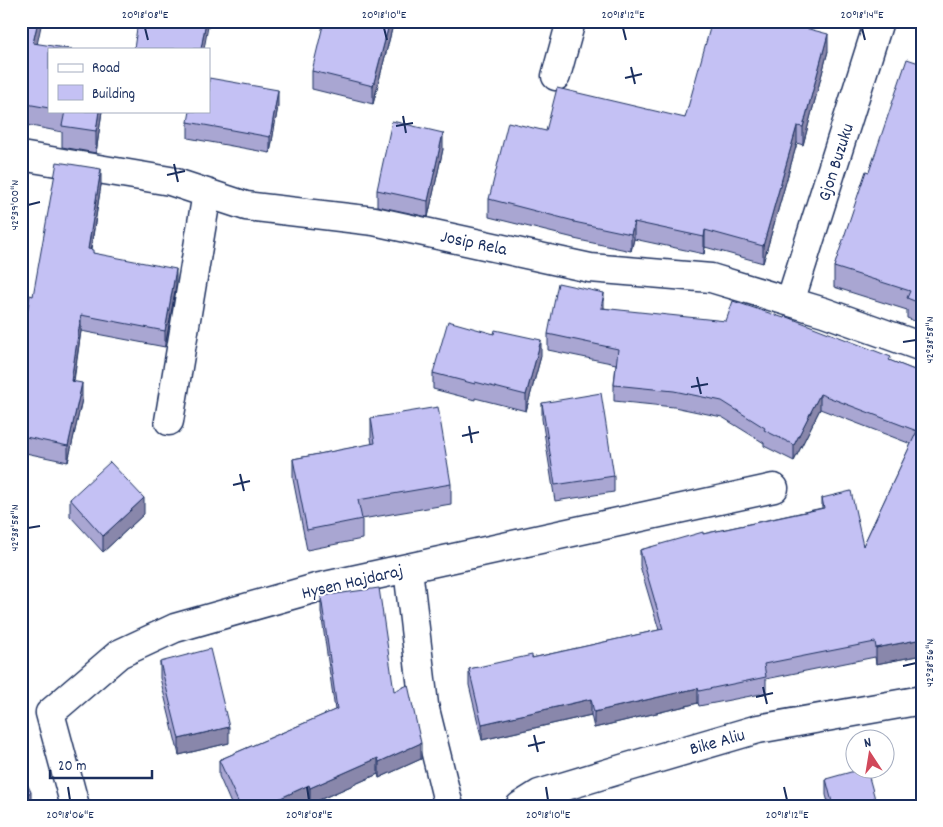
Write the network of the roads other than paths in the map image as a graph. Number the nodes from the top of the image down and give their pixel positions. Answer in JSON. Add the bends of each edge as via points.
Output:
{"nodes":[{"id":1,"x":571,"y":21,"type":"edge"},
{"id":2,"x":879,"y":21,"type":"edge"},
{"id":3,"x":556,"y":76,"type":"dead end"},
{"id":4,"x":21,"y":156,"type":"edge"},
{"id":5,"x":207,"y":193,"type":"junction"},
{"id":6,"x":790,"y":302,"type":"junction"},
{"id":7,"x":922,"y":347,"type":"edge"},
{"id":8,"x":169,"y":421,"type":"dead end"},
{"id":9,"x":774,"y":488,"type":"dead end"},
{"id":10,"x":408,"y":569,"type":"junction"},
{"id":11,"x":922,"y":700,"type":"edge"},
{"id":12,"x":76,"y":806,"type":"edge"},
{"id":13,"x":448,"y":806,"type":"edge"},
{"id":14,"x":520,"y":806,"type":"edge"}],
"edges":[{"from":1,"to":3,"type":"street"},
{"from":2,"to":6,"type":"street","name":"Gjon Buzuku"},
{"from":4,"to":5,"type":"street","name":"Josip Rela","via":[[170,181]]},
{"from":5,"to":6,"type":"street","name":"Josip Rela","via":[[246,206],[374,221],[590,268],[711,278]]},
{"from":5,"to":8,"type":"street"},
{"from":6,"to":7,"type":"street","name":"Josip Rela"},
{"from":9,"to":10,"type":"street","name":"Hysen Hajdaraj"},
{"from":10,"to":12,"type":"street","name":"Hysen Hajdaraj","via":[[316,588],[175,628],[119,654],[50,713]]},
{"from":10,"to":13,"type":"street","via":[[424,705]]},
{"from":11,"to":14,"type":"street","name":"Bike Aliu","via":[[758,729],[539,794]]}]}
